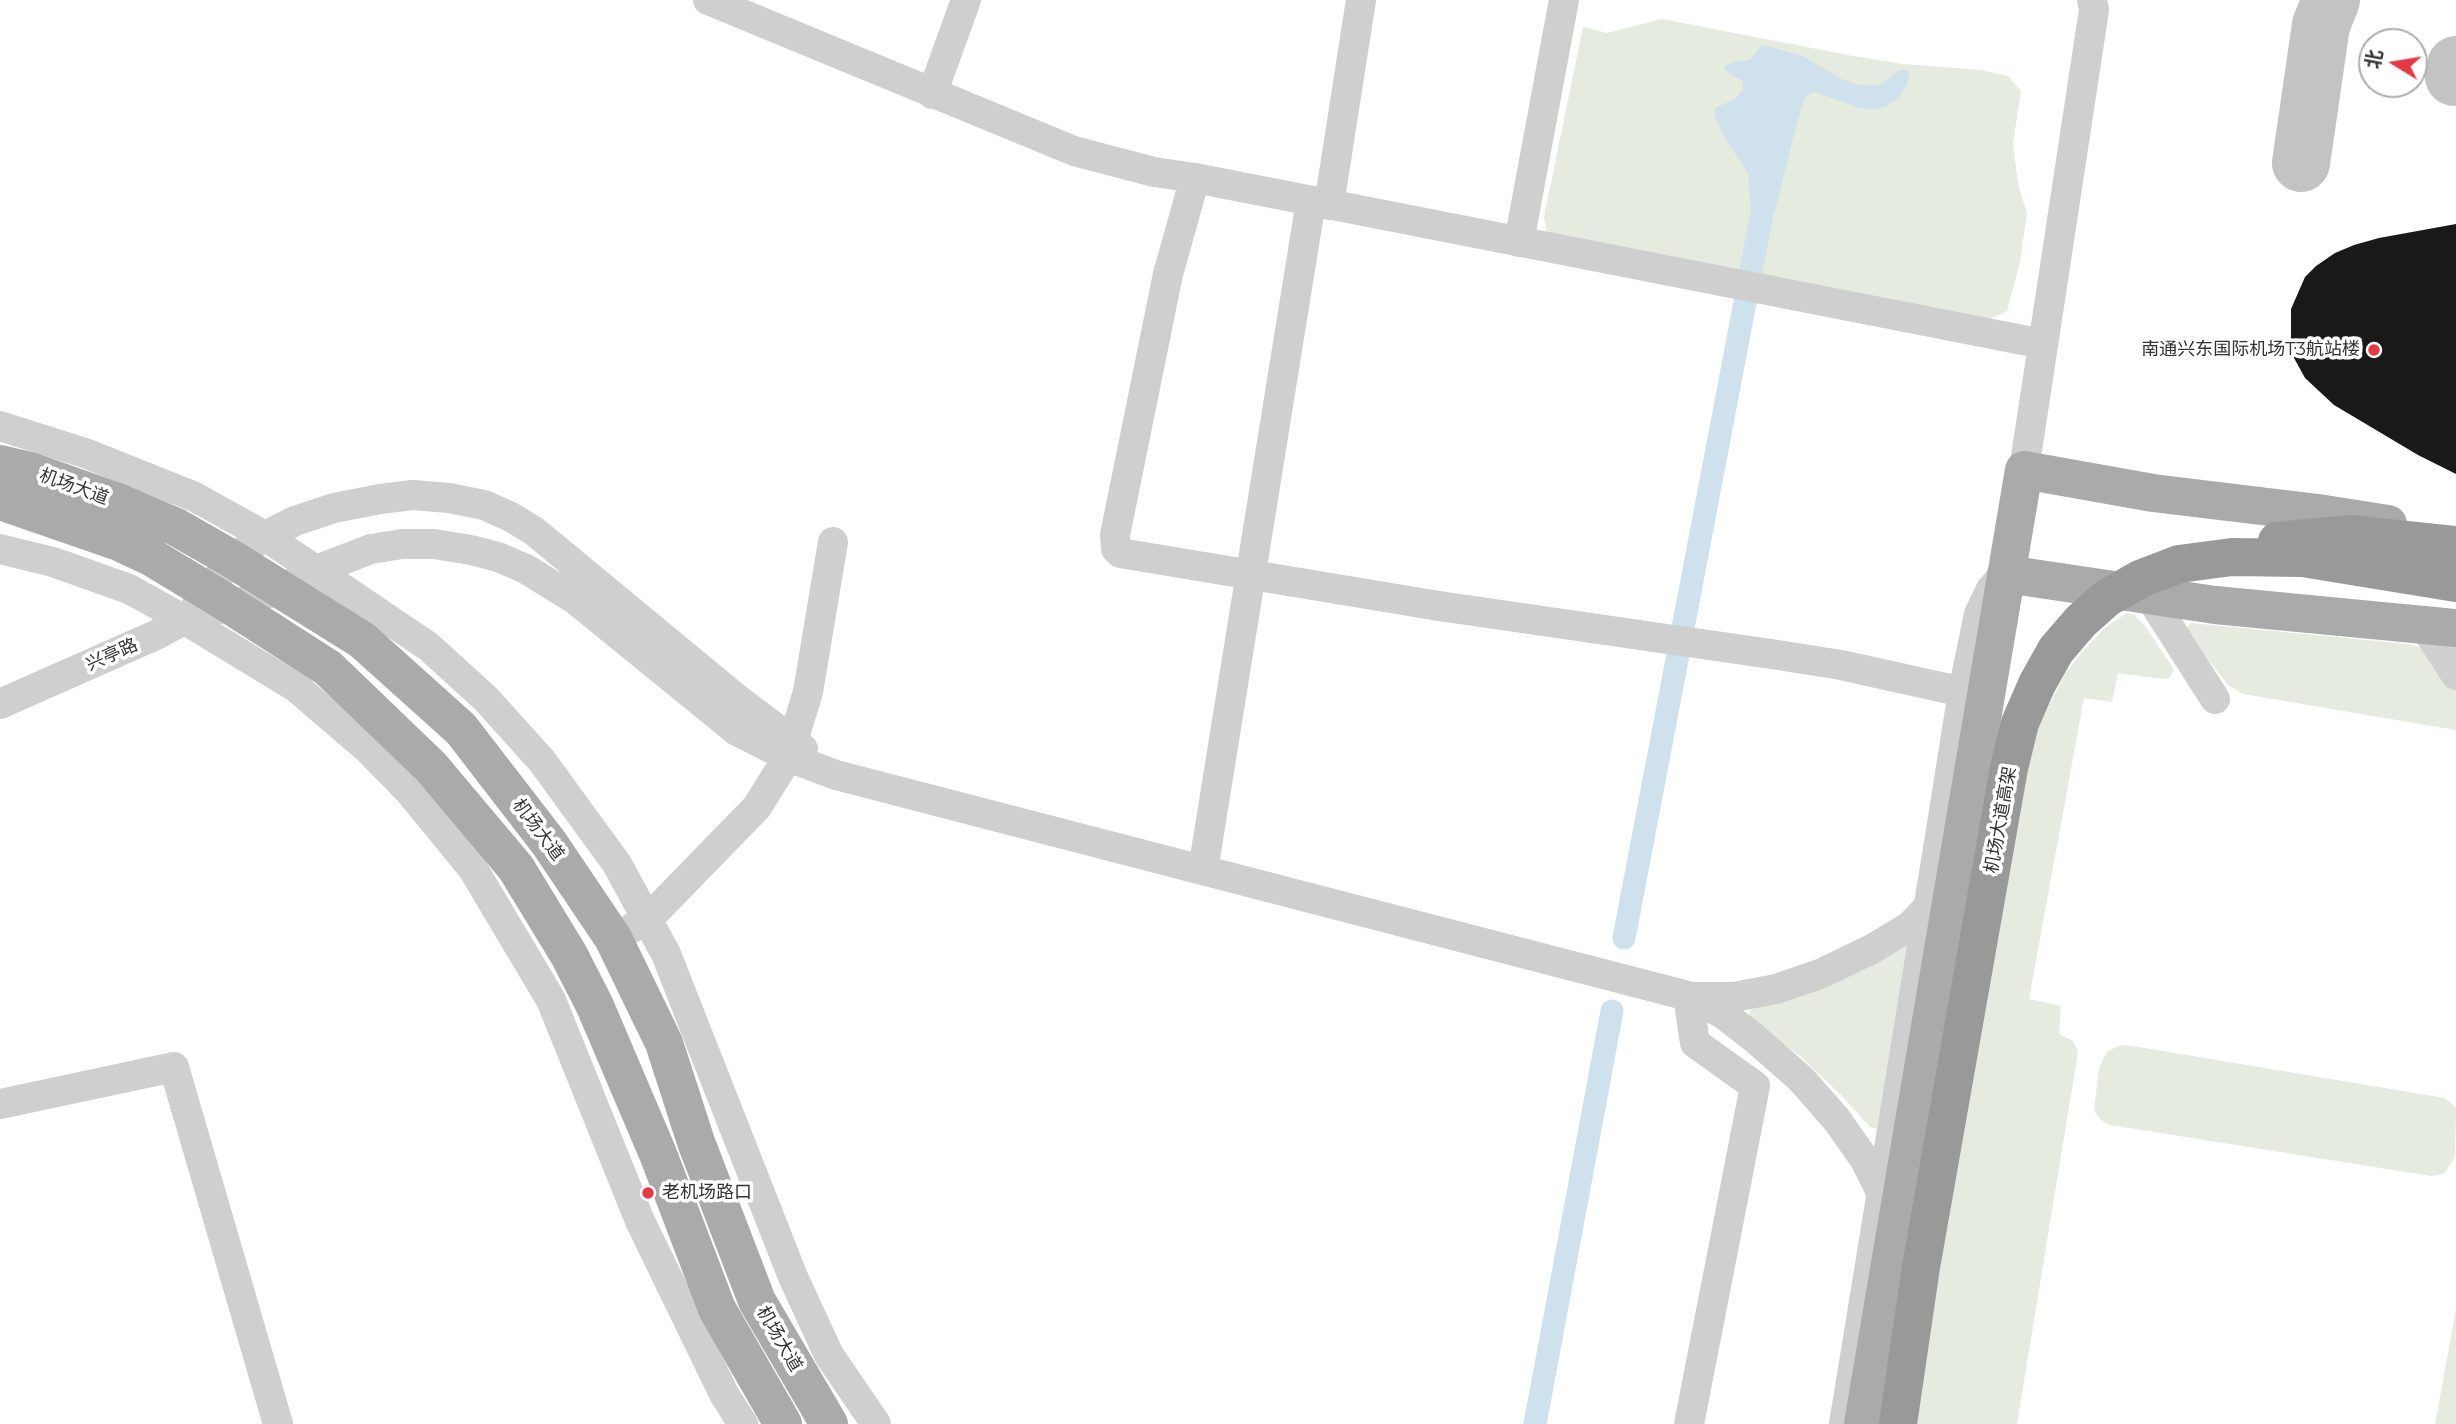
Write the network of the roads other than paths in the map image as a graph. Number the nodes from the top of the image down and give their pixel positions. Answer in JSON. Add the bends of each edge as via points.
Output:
{"nodes":[{"id":1,"x":708,"y":0,"type":"edge"},
{"id":2,"x":746,"y":0,"type":"edge"},
{"id":3,"x":965,"y":0,"type":"edge"},
{"id":4,"x":1361,"y":0,"type":"edge"},
{"id":5,"x":1563,"y":0,"type":"edge"},
{"id":6,"x":2092,"y":0,"type":"edge"},
{"id":7,"x":936,"y":85,"type":"junction"},
{"id":8,"x":1195,"y":178,"type":"junction"},
{"id":9,"x":1320,"y":203,"type":"junction"},
{"id":10,"x":1519,"y":242,"type":"junction"},
{"id":11,"x":2043,"y":344,"type":"junction"},
{"id":12,"x":0,"y":426,"type":"edge"},
{"id":13,"x":0,"y":464,"type":"edge"},
{"id":14,"x":2024,"y":470,"type":"junction"},
{"id":15,"x":0,"y":501,"type":"edge"},
{"id":16,"x":265,"y":536,"type":"junction"},
{"id":17,"x":2456,"y":536,"type":"edge"},
{"id":18,"x":833,"y":542,"type":"dead end"},
{"id":19,"x":2456,"y":545,"type":"edge"},
{"id":20,"x":0,"y":549,"type":"edge"},
{"id":21,"x":232,"y":559,"type":"junction"},
{"id":22,"x":2179,"y":564,"type":"junction"},
{"id":23,"x":316,"y":570,"type":"junction"},
{"id":24,"x":2006,"y":573,"type":"junction"},
{"id":25,"x":1251,"y":574,"type":"junction"},
{"id":26,"x":2456,"y":583,"type":"edge"},
{"id":27,"x":282,"y":589,"type":"junction"},
{"id":28,"x":2148,"y":594,"type":"junction"},
{"id":29,"x":210,"y":604,"type":"junction"},
{"id":30,"x":2446,"y":630,"type":"edge"},
{"id":31,"x":2456,"y":675,"type":"edge"},
{"id":32,"x":1963,"y":692,"type":"junction"},
{"id":33,"x":2215,"y":699,"type":"dead end"},
{"id":34,"x":0,"y":704,"type":"edge"},
{"id":35,"x":791,"y":749,"type":"junction"},
{"id":36,"x":1949,"y":852,"type":"junction"},
{"id":37,"x":1203,"y":870,"type":"junction"},
{"id":38,"x":1932,"y":904,"type":"junction"},
{"id":39,"x":648,"y":919,"type":"junction"},
{"id":40,"x":613,"y":938,"type":"junction"},
{"id":41,"x":1943,"y":943,"type":"junction"},
{"id":42,"x":1688,"y":996,"type":"junction"},
{"id":43,"x":0,"y":1104,"type":"edge"},
{"id":44,"x":1881,"y":1197,"type":"junction"},
{"id":45,"x":1905,"y":1271,"type":"junction"},
{"id":46,"x":278,"y":1424,"type":"edge"},
{"id":47,"x":743,"y":1424,"type":"edge"},
{"id":48,"x":783,"y":1424,"type":"edge"},
{"id":49,"x":829,"y":1424,"type":"edge"},
{"id":50,"x":876,"y":1424,"type":"edge"},
{"id":51,"x":1689,"y":1424,"type":"edge"},
{"id":52,"x":1844,"y":1424,"type":"edge"},
{"id":53,"x":1863,"y":1424,"type":"edge"},
{"id":54,"x":1869,"y":1424,"type":"edge"},
{"id":55,"x":1898,"y":1424,"type":"edge"}],
"edges":[{"from":1,"to":7,"type":"street"},
{"from":2,"to":7,"type":"street"},
{"from":3,"to":7,"type":"street"},
{"from":4,"to":9,"type":"street"},
{"from":5,"to":10,"type":"street"},
{"from":6,"to":11,"type":"street"},
{"from":7,"to":8,"type":"street","via":[[1074,152]]},
{"from":8,"to":9,"type":"street"},
{"from":8,"to":25,"type":"street","via":[[1168,274],[1114,543],[1116,550],[1127,556]]},
{"from":9,"to":10,"type":"street"},
{"from":9,"to":25,"type":"street"},
{"from":10,"to":11,"type":"street"},
{"from":11,"to":14,"type":"street"},
{"from":12,"to":16,"type":"street","via":[[85,453],[195,497]]},
{"from":13,"to":21,"type":"main road","name":"机场大道","via":[[120,503],[176,527]]},
{"from":14,"to":17,"type":"main road"},
{"from":14,"to":24,"type":"main road"},
{"from":15,"to":29,"type":"main road","name":"机场大道","via":[[152,557]]},
{"from":16,"to":21,"type":"street"},
{"from":16,"to":23,"type":"street"},
{"from":16,"to":35,"type":"street","via":[[334,508],[380,499],[413,495],[484,505],[534,531]]},
{"from":18,"to":35,"type":"street","via":[[808,692]]},
{"from":19,"to":22,"type":"highway","via":[[2350,534],[2305,536]]},
{"from":20,"to":29,"type":"street","via":[[129,589]]},
{"from":21,"to":27,"type":"main road","name":"机场大道"},
{"from":21,"to":29,"type":"street"},
{"from":22,"to":26,"type":"highway","name":"机场大道高架","via":[[2232,557],[2303,558]]},
{"from":22,"to":45,"type":"highway","name":"机场大道高架","via":[[2107,598],[2081,621],[2056,650],[2020,723]]},
{"from":23,"to":27,"type":"street","name":"兴亭路"},
{"from":23,"to":35,"type":"street","name":"兴亭路","via":[[371,549],[402,544],[434,544],[498,557],[576,600],[737,731]]},
{"from":23,"to":39,"type":"street","via":[[429,647],[486,699],[542,761],[617,864]]},
{"from":24,"to":28,"type":"main road"},
{"from":24,"to":32,"type":"street","via":[[1979,614]]},
{"from":24,"to":36,"type":"main road"},
{"from":25,"to":32,"type":"street","via":[[1842,665]]},
{"from":25,"to":37,"type":"street"},
{"from":27,"to":29,"type":"street","name":"兴亭路"},
{"from":27,"to":40,"type":"main road","name":"机场大道","via":[[362,640],[461,729],[549,843]]},
{"from":28,"to":30,"type":"main road"},
{"from":28,"to":33,"type":"street"},
{"from":29,"to":34,"type":"street","name":"兴亭路","via":[[144,641]]},
{"from":29,"to":47,"type":"street","via":[[411,792],[472,869],[551,1000],[640,1221]]},
{"from":29,"to":48,"type":"main road","name":"机场大道","via":[[328,668],[431,767],[516,868],[595,1006],[659,1154],[717,1309]]},
{"from":30,"to":31,"type":"street"},
{"from":32,"to":36,"type":"street"},
{"from":35,"to":37,"type":"street","via":[[836,775]]},
{"from":35,"to":39,"type":"street","via":[[757,807]]},
{"from":36,"to":38,"type":"street"},
{"from":36,"to":41,"type":"main road"},
{"from":37,"to":42,"type":"street"},
{"from":38,"to":41,"type":"street"},
{"from":38,"to":42,"type":"street","via":[[1910,926],[1821,974],[1734,997]]},
{"from":38,"to":44,"type":"street"},
{"from":39,"to":40,"type":"street"},
{"from":39,"to":50,"type":"street","via":[[666,954],[793,1277],[829,1355]]},
{"from":40,"to":49,"type":"main road","name":"机场大道","via":[[664,1043],[757,1301]]},
{"from":41,"to":45,"type":"main road"},
{"from":42,"to":44,"type":"street","via":[[1723,1014],[1801,1079],[1865,1160]]},
{"from":42,"to":51,"type":"street","via":[[1695,1043],[1755,1086]]},
{"from":43,"to":46,"type":"street","via":[[174,1067]]},
{"from":44,"to":45,"type":"street"},
{"from":44,"to":52,"type":"street"},
{"from":45,"to":53,"type":"main road"},
{"from":45,"to":54,"type":"main road"},
{"from":45,"to":55,"type":"highway","name":"机场大道高架"}]}
